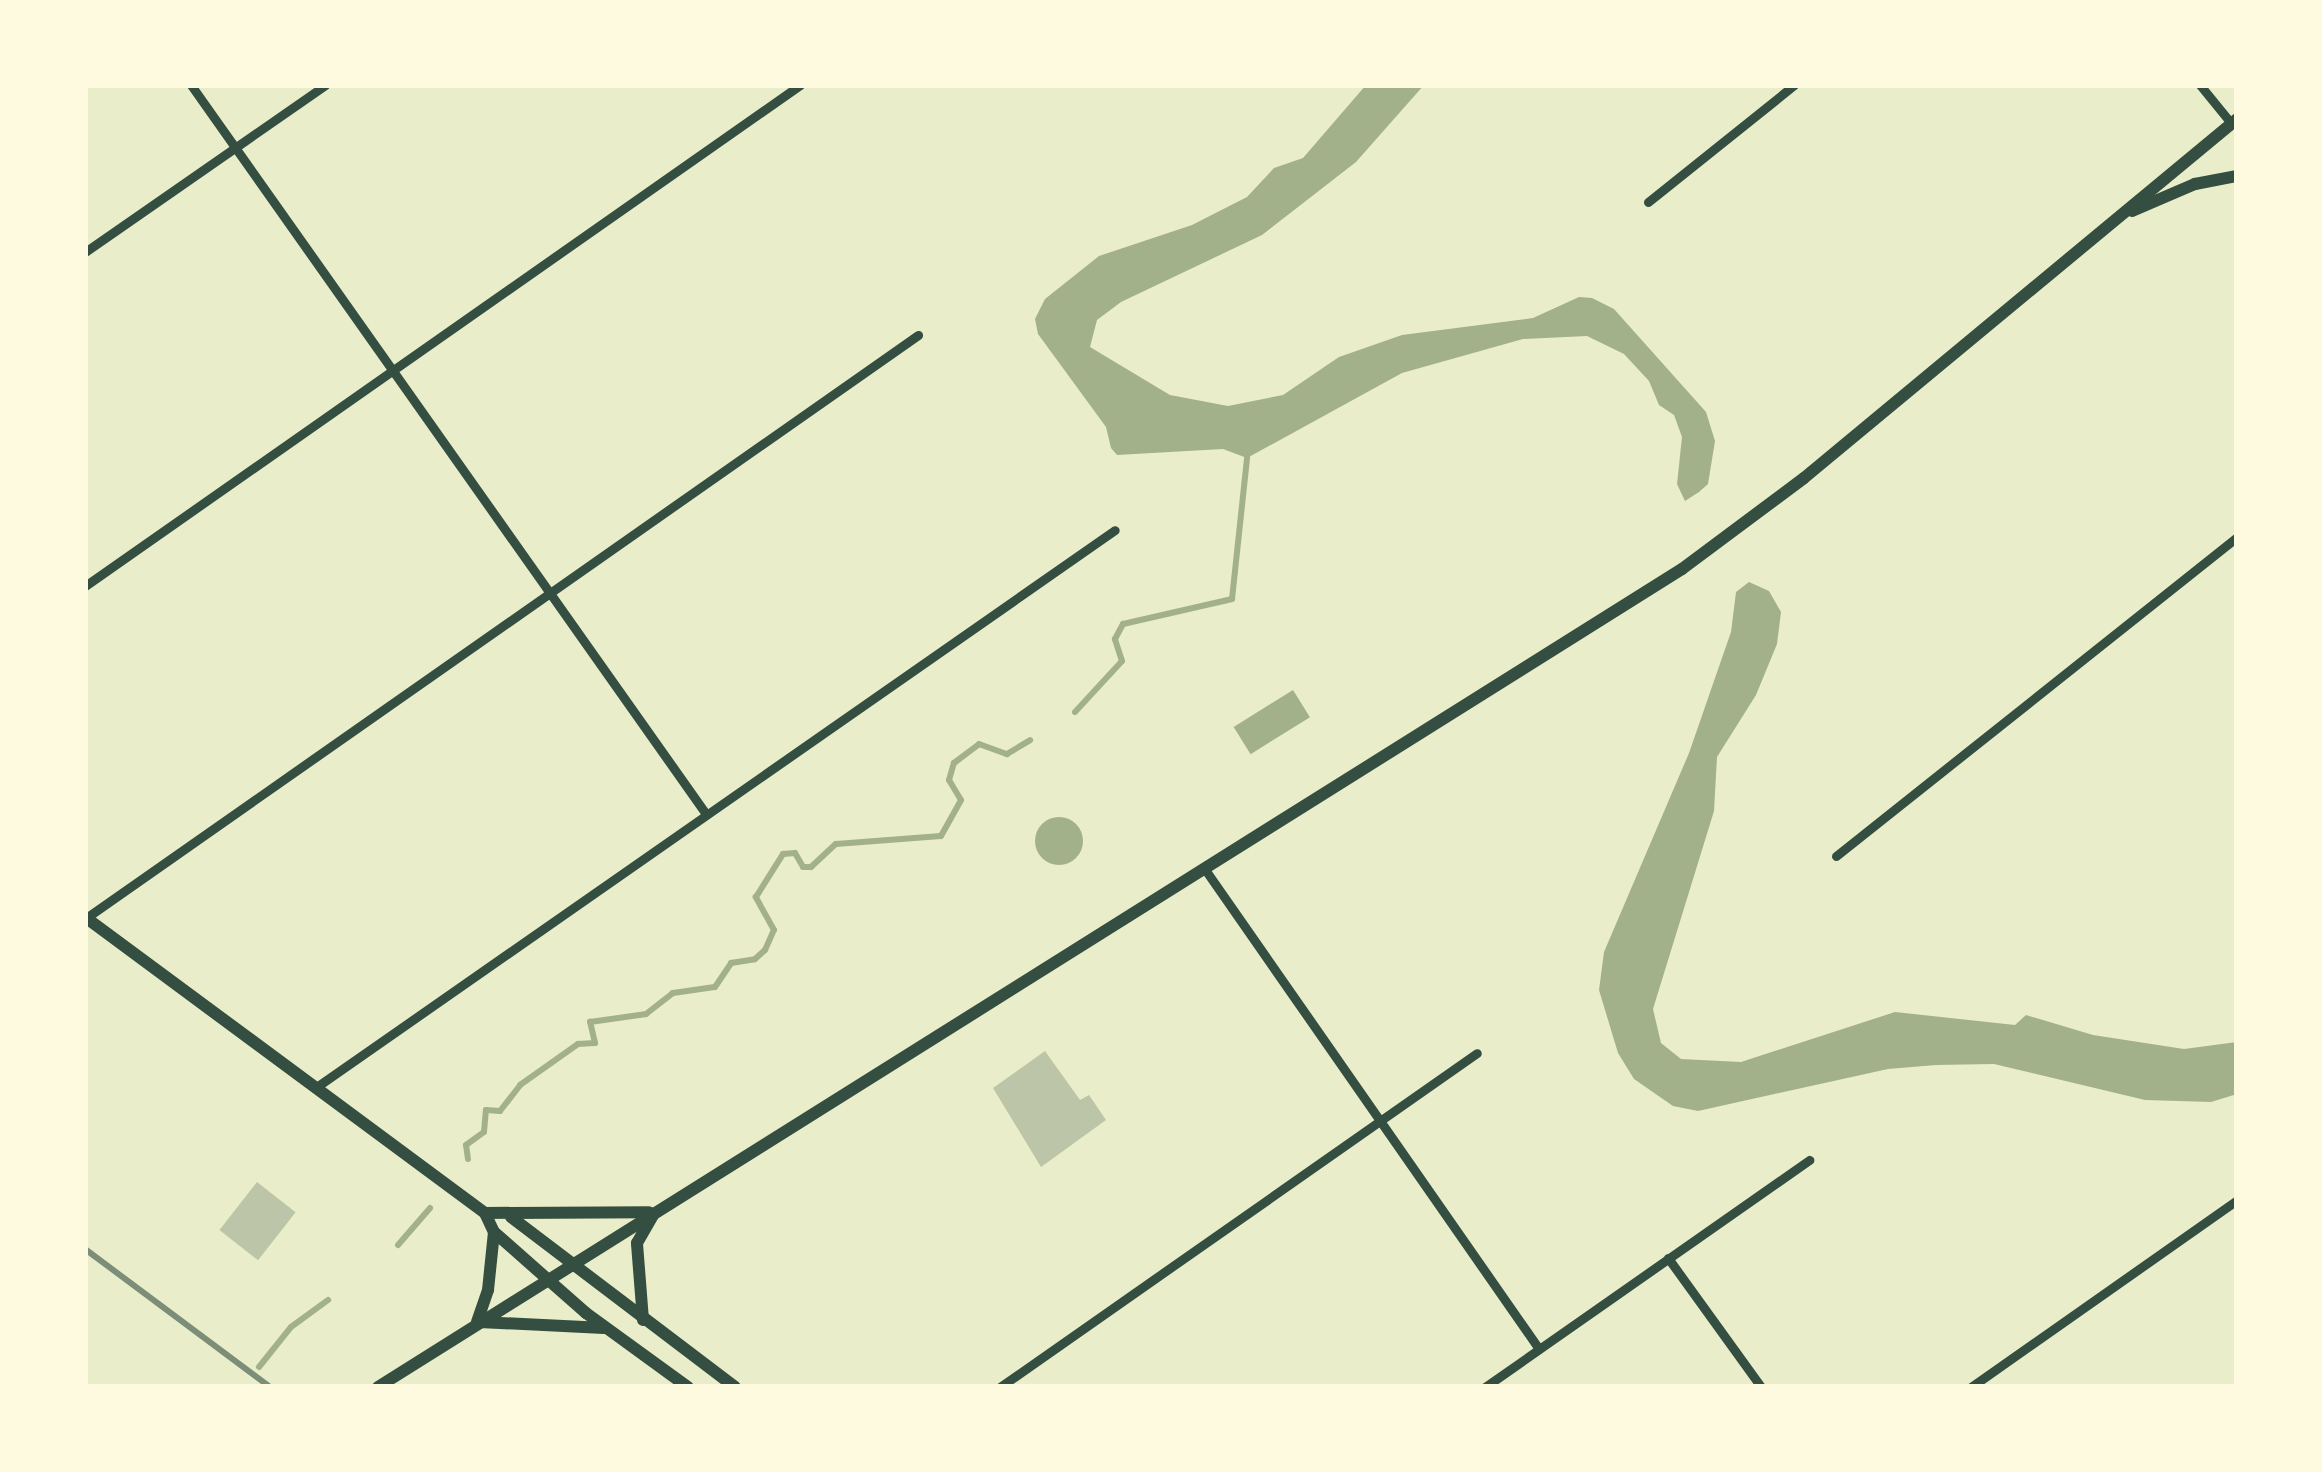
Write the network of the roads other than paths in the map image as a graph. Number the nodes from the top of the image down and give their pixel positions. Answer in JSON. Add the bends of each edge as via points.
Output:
{"nodes":[{"id":1,"x":191,"y":85,"type":"edge"},
{"id":2,"x":325,"y":85,"type":"edge"},
{"id":3,"x":800,"y":85,"type":"edge"},
{"id":4,"x":1794,"y":85,"type":"edge"},
{"id":5,"x":2200,"y":85,"type":"edge"},
{"id":6,"x":2234,"y":121,"type":"edge"},
{"id":7,"x":235,"y":146,"type":"junction"},
{"id":8,"x":2237,"y":176,"type":"edge"},
{"id":9,"x":1648,"y":202,"type":"dead end"},
{"id":10,"x":2126,"y":214,"type":"junction"},
{"id":11,"x":85,"y":252,"type":"edge"},
{"id":12,"x":918,"y":334,"type":"dead end"},
{"id":13,"x":394,"y":370,"type":"junction"},
{"id":14,"x":1115,"y":530,"type":"dead end"},
{"id":15,"x":2237,"y":537,"type":"edge"},
{"id":16,"x":85,"y":586,"type":"edge"},
{"id":17,"x":550,"y":594,"type":"junction"},
{"id":18,"x":706,"y":814,"type":"junction"},
{"id":19,"x":1836,"y":856,"type":"dead end"},
{"id":20,"x":1204,"y":868,"type":"junction"},
{"id":21,"x":85,"y":917,"type":"edge"},
{"id":22,"x":1477,"y":1052,"type":"dead end"},
{"id":23,"x":315,"y":1088,"type":"junction"},
{"id":24,"x":1379,"y":1120,"type":"junction"},
{"id":25,"x":1810,"y":1160,"type":"dead end"},
{"id":26,"x":2237,"y":1200,"type":"edge"},
{"id":27,"x":655,"y":1211,"type":"junction"},
{"id":28,"x":484,"y":1213,"type":"junction"},
{"id":29,"x":511,"y":1217,"type":"junction"},
{"id":30,"x":494,"y":1232,"type":"junction"},
{"id":31,"x":1668,"y":1258,"type":"junction"},
{"id":32,"x":570,"y":1264,"type":"junction"},
{"id":33,"x":547,"y":1278,"type":"junction"},
{"id":34,"x":643,"y":1320,"type":"junction"},
{"id":35,"x":477,"y":1322,"type":"junction"},
{"id":36,"x":604,"y":1328,"type":"junction"},
{"id":37,"x":1539,"y":1349,"type":"junction"},
{"id":38,"x":378,"y":1387,"type":"edge"},
{"id":39,"x":688,"y":1387,"type":"edge"},
{"id":40,"x":735,"y":1387,"type":"edge"},
{"id":41,"x":1000,"y":1387,"type":"edge"},
{"id":42,"x":1485,"y":1387,"type":"edge"},
{"id":43,"x":1760,"y":1387,"type":"edge"},
{"id":44,"x":1971,"y":1387,"type":"edge"}],
"edges":[{"from":1,"to":7,"type":"street"},
{"from":2,"to":7,"type":"street"},
{"from":3,"to":13,"type":"street"},
{"from":4,"to":9,"type":"street"},
{"from":5,"to":6,"type":"street"},
{"from":6,"to":10,"type":"main road"},
{"from":7,"to":11,"type":"street"},
{"from":7,"to":13,"type":"street"},
{"from":8,"to":10,"type":"main road","via":[[2195,184]]},
{"from":10,"to":20,"type":"main road","via":[[1804,478],[1682,569]]},
{"from":12,"to":17,"type":"street"},
{"from":13,"to":16,"type":"street"},
{"from":13,"to":17,"type":"street"},
{"from":14,"to":18,"type":"street"},
{"from":15,"to":19,"type":"street"},
{"from":17,"to":18,"type":"street"},
{"from":17,"to":21,"type":"street"},
{"from":18,"to":23,"type":"street"},
{"from":20,"to":24,"type":"street"},
{"from":20,"to":27,"type":"main road"},
{"from":21,"to":23,"type":"main road"},
{"from":22,"to":24,"type":"street"},
{"from":23,"to":28,"type":"main road"},
{"from":24,"to":37,"type":"street"},
{"from":24,"to":41,"type":"street"},
{"from":25,"to":31,"type":"street"},
{"from":26,"to":44,"type":"street"},
{"from":27,"to":29,"type":"main road"},
{"from":27,"to":32,"type":"main road"},
{"from":27,"to":34,"type":"main road","via":[[637,1243]]},
{"from":28,"to":29,"type":"main road"},
{"from":28,"to":30,"type":"main road"},
{"from":29,"to":32,"type":"main road"},
{"from":30,"to":33,"type":"main road"},
{"from":30,"to":35,"type":"main road"},
{"from":31,"to":37,"type":"street"},
{"from":31,"to":43,"type":"street"},
{"from":32,"to":33,"type":"main road"},
{"from":32,"to":34,"type":"main road"},
{"from":33,"to":35,"type":"main road"},
{"from":33,"to":36,"type":"main road"},
{"from":34,"to":40,"type":"main road"},
{"from":35,"to":36,"type":"main road"},
{"from":35,"to":38,"type":"main road"},
{"from":36,"to":39,"type":"main road"},
{"from":37,"to":42,"type":"street"}]}
